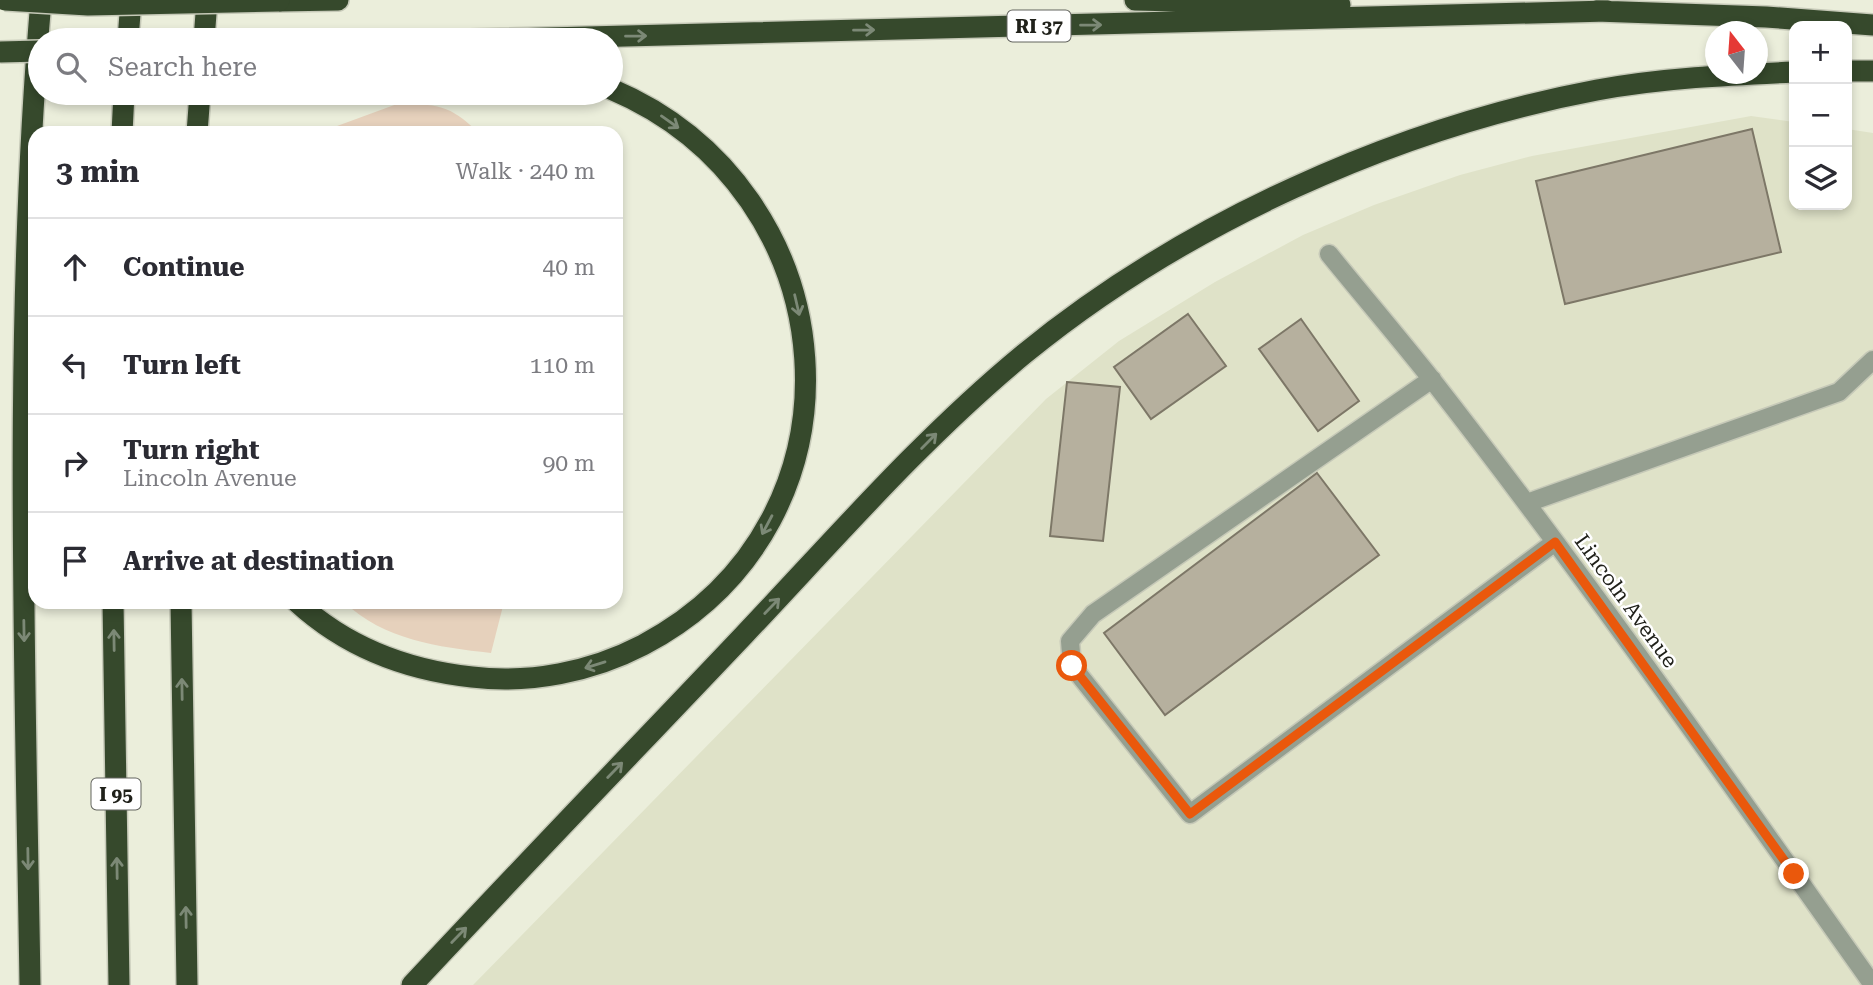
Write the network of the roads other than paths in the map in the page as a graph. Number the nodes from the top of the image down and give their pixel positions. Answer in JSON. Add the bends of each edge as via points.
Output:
{"nodes":[{"id":1,"x":5,"y":0,"type":"edge"},
{"id":2,"x":41,"y":0,"type":"edge"},
{"id":3,"x":131,"y":0,"type":"edge"},
{"id":4,"x":207,"y":0,"type":"edge"},
{"id":5,"x":338,"y":0,"type":"edge"},
{"id":6,"x":1135,"y":0,"type":"edge"},
{"id":7,"x":279,"y":1,"type":"edge"},
{"id":8,"x":1608,"y":11,"type":"junction"},
{"id":9,"x":1873,"y":25,"type":"edge"},
{"id":10,"x":39,"y":28,"type":"edge"},
{"id":11,"x":129,"y":28,"type":"edge"},
{"id":12,"x":205,"y":28,"type":"edge"},
{"id":13,"x":623,"y":36,"type":"edge"},
{"id":14,"x":28,"y":51,"type":"edge"},
{"id":15,"x":0,"y":52,"type":"edge"},
{"id":16,"x":1852,"y":71,"type":"edge"},
{"id":17,"x":1873,"y":71,"type":"edge"},
{"id":18,"x":1789,"y":72,"type":"edge"},
{"id":19,"x":623,"y":95,"type":"edge"},
{"id":20,"x":35,"y":105,"type":"edge"},
{"id":21,"x":123,"y":105,"type":"edge"},
{"id":22,"x":199,"y":105,"type":"edge"},
{"id":23,"x":33,"y":126,"type":"edge"},
{"id":24,"x":122,"y":126,"type":"edge"},
{"id":25,"x":198,"y":126,"type":"edge"},
{"id":26,"x":28,"y":226,"type":"edge"},
{"id":27,"x":1329,"y":254,"type":"dead end"},
{"id":28,"x":1873,"y":360,"type":"edge"},
{"id":29,"x":1432,"y":379,"type":"junction"},
{"id":30,"x":1527,"y":503,"type":"junction"},
{"id":31,"x":1555,"y":542,"type":"junction"},
{"id":32,"x":113,"y":609,"type":"edge"},
{"id":33,"x":181,"y":609,"type":"edge"},
{"id":34,"x":307,"y":609,"type":"edge"},
{"id":35,"x":30,"y":985,"type":"edge"},
{"id":36,"x":119,"y":985,"type":"edge"},
{"id":37,"x":187,"y":985,"type":"edge"},
{"id":38,"x":412,"y":985,"type":"edge"},
{"id":39,"x":1873,"y":985,"type":"edge"}],
"edges":[{"from":1,"to":7,"type":"highway","bridge":true,"via":[[76,5]]},
{"from":2,"to":10,"type":"highway","one_way":true},
{"from":3,"to":11,"type":"highway"},
{"from":4,"to":12,"type":"highway"},
{"from":5,"to":7,"type":"highway"},
{"from":6,"to":8,"type":"highway"},
{"from":8,"to":9,"type":"highway","number":"RI 37"},
{"from":13,"to":8,"type":"highway","number":"RI 37","one_way":true},
{"from":14,"to":15,"type":"highway","bridge":true},
{"from":16,"to":17,"type":"highway"},
{"from":38,"to":18,"type":"highway","one_way":true,"via":[[925,444],[1025,353],[1083,310],[1218,226],[1344,165],[1466,122],[1533,103],[1662,80]]},
{"from":19,"to":34,"type":"highway","one_way":true,"via":[[661,115],[716,160],[757,212],[786,270],[802,328],[806,397],[796,454],[778,503],[750,554],[708,601],[640,646],[605,662],[541,677],[484,679],[394,660],[343,636]]},
{"from":20,"to":23,"type":"highway","one_way":true},
{"from":21,"to":24,"type":"highway"},
{"from":22,"to":25,"type":"highway"},
{"from":26,"to":35,"type":"highway","one_way":true,"via":[[22,406]]},
{"from":27,"to":29,"type":"street","name":"Lincoln Avenue"},
{"from":28,"to":30,"type":"street","via":[[1839,392]]},
{"from":29,"to":30,"type":"street","name":"Lincoln Avenue"},
{"from":29,"to":31,"type":"street","via":[[1093,614],[1070,641],[1072,666],[1190,814]]},
{"from":30,"to":31,"type":"street","name":"Lincoln Avenue"},
{"from":31,"to":39,"type":"street","name":"Lincoln Avenue"},
{"from":36,"to":32,"type":"highway","number":"I 95","one_way":true},
{"from":37,"to":33,"type":"highway","one_way":true}]}
